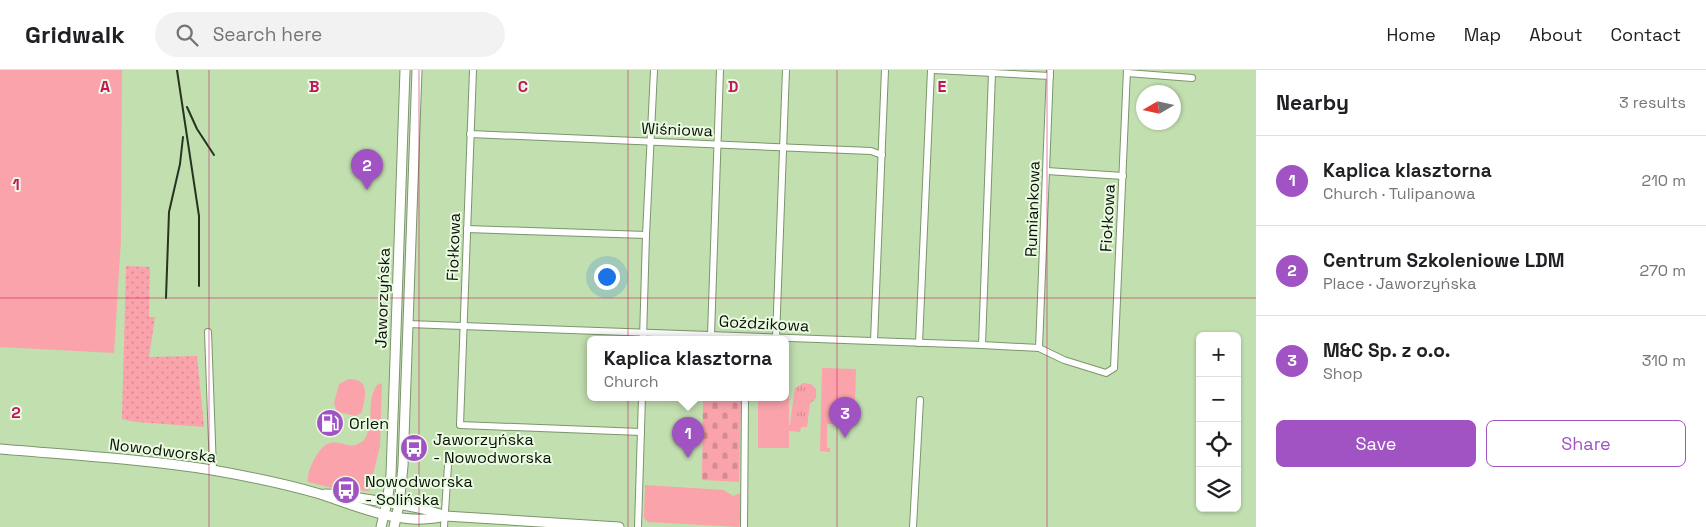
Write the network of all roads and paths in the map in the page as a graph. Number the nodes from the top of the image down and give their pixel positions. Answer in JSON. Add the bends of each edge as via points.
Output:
{"nodes":[{"id":1,"x":405,"y":70,"type":"edge"},
{"id":2,"x":417,"y":70,"type":"edge"},
{"id":3,"x":473,"y":70,"type":"edge"},
{"id":4,"x":654,"y":70,"type":"edge"},
{"id":5,"x":720,"y":70,"type":"edge"},
{"id":6,"x":786,"y":70,"type":"edge"},
{"id":7,"x":886,"y":70,"type":"edge"},
{"id":8,"x":932,"y":70,"type":"edge"},
{"id":9,"x":1127,"y":72,"type":"edge"},
{"id":10,"x":992,"y":73,"type":"junction"},
{"id":11,"x":1050,"y":73,"type":"edge"},
{"id":12,"x":1192,"y":78,"type":"dead end"},
{"id":13,"x":470,"y":134,"type":"junction"},
{"id":14,"x":651,"y":142,"type":"junction"},
{"id":15,"x":718,"y":145,"type":"junction"},
{"id":16,"x":782,"y":147,"type":"junction"},
{"id":17,"x":882,"y":156,"type":"junction"},
{"id":18,"x":1047,"y":171,"type":"junction"},
{"id":19,"x":1123,"y":176,"type":"junction"},
{"id":20,"x":467,"y":229,"type":"junction"},
{"id":21,"x":646,"y":235,"type":"junction"},
{"id":22,"x":408,"y":324,"type":"junction"},
{"id":23,"x":464,"y":325,"type":"junction"},
{"id":24,"x":208,"y":332,"type":"dead end"},
{"id":25,"x":711,"y":335,"type":"junction"},
{"id":26,"x":643,"y":336,"type":"edge"},
{"id":27,"x":723,"y":336,"type":"edge"},
{"id":28,"x":776,"y":336,"type":"edge"},
{"id":29,"x":789,"y":338,"type":"edge"},
{"id":30,"x":874,"y":341,"type":"junction"},
{"id":31,"x":919,"y":343,"type":"junction"},
{"id":32,"x":982,"y":345,"type":"junction"},
{"id":33,"x":1039,"y":348,"type":"junction"},
{"id":34,"x":1114,"y":368,"type":"joint"},
{"id":35,"x":920,"y":400,"type":"dead end"},
{"id":36,"x":642,"y":401,"type":"edge"},
{"id":37,"x":745,"y":401,"type":"edge"},
{"id":38,"x":640,"y":432,"type":"junction"},
{"id":39,"x":0,"y":449,"type":"edge"},
{"id":40,"x":448,"y":465,"type":"dead end"},
{"id":41,"x":213,"y":470,"type":"junction"},
{"id":42,"x":319,"y":494,"type":"junction"},
{"id":43,"x":387,"y":502,"type":"junction"},
{"id":44,"x":399,"y":505,"type":"junction"},
{"id":45,"x":385,"y":514,"type":"junction"},
{"id":46,"x":445,"y":516,"type":"junction"},
{"id":47,"x":397,"y":517,"type":"junction"},
{"id":48,"x":381,"y":527,"type":"edge"},
{"id":49,"x":394,"y":527,"type":"edge"},
{"id":50,"x":444,"y":527,"type":"edge"},
{"id":51,"x":619,"y":527,"type":"edge"},
{"id":52,"x":638,"y":527,"type":"edge"},
{"id":53,"x":744,"y":527,"type":"edge"},
{"id":54,"x":913,"y":527,"type":"edge"}],
"edges":[{"from":1,"to":43,"type":"main road","name":"Jaworzyńska","via":[[391,475]]},
{"from":2,"to":22,"type":"main road","name":"Jaworzyńska"},
{"from":3,"to":13,"type":"street","name":"Fiołkowa"},
{"from":4,"to":14,"type":"street"},
{"from":5,"to":15,"type":"street"},
{"from":6,"to":16,"type":"street"},
{"from":7,"to":17,"type":"street"},
{"from":8,"to":10,"type":"street"},
{"from":8,"to":31,"type":"street"},
{"from":9,"to":12,"type":"street"},
{"from":9,"to":19,"type":"street","name":"Fiołkowa"},
{"from":10,"to":11,"type":"street"},
{"from":10,"to":32,"type":"street"},
{"from":11,"to":18,"type":"street","name":"Rumiankowa"},
{"from":13,"to":14,"type":"street","name":"Wiśniowa"},
{"from":13,"to":20,"type":"street","name":"Fiołkowa"},
{"from":14,"to":15,"type":"street","name":"Wiśniowa"},
{"from":14,"to":21,"type":"street"},
{"from":15,"to":16,"type":"street","name":"Wiśniowa"},
{"from":15,"to":25,"type":"street"},
{"from":16,"to":17,"type":"street","name":"Wiśniowa","via":[[871,151]]},
{"from":16,"to":28,"type":"street"},
{"from":17,"to":30,"type":"street"},
{"from":18,"to":19,"type":"street"},
{"from":18,"to":33,"type":"street","name":"Rumiankowa"},
{"from":19,"to":34,"type":"street","name":"Fiołkowa"},
{"from":20,"to":21,"type":"street"},
{"from":20,"to":23,"type":"street","name":"Fiołkowa"},
{"from":21,"to":26,"type":"street"},
{"from":22,"to":23,"type":"street","name":"Goździkowa"},
{"from":22,"to":44,"type":"main road","name":"Jaworzyńska"},
{"from":23,"to":26,"type":"street","name":"Goździkowa"},
{"from":23,"to":38,"type":"street","name":"Fiołkowa","via":[[460,425]]},
{"from":24,"to":41,"type":"street"},
{"from":25,"to":26,"type":"street","name":"Goździkowa"},
{"from":25,"to":27,"type":"street","name":"Goździkowa"},
{"from":29,"to":30,"type":"street","name":"Goździkowa"},
{"from":30,"to":31,"type":"street","name":"Goździkowa"},
{"from":31,"to":32,"type":"street","name":"Goździkowa"},
{"from":32,"to":33,"type":"street","name":"Goździkowa"},
{"from":33,"to":34,"type":"street","name":"Goździkowa","via":[[1095,370],[1106,372]]},
{"from":35,"to":54,"type":"street"},
{"from":36,"to":38,"type":"street"},
{"from":37,"to":53,"type":"street"},
{"from":38,"to":52,"type":"street"},
{"from":39,"to":41,"type":"main road","name":"Nowodworska","via":[[119,458]]},
{"from":40,"to":46,"type":"street"},
{"from":41,"to":42,"type":"main road","name":"Nowodworska"},
{"from":42,"to":43,"type":"main road","name":"Nowodworska"},
{"from":42,"to":45,"type":"main road","name":"Nowodworska"},
{"from":43,"to":44,"type":"main road","name":"Nowodworska"},
{"from":43,"to":45,"type":"main road","name":"Jaworzyńska"},
{"from":44,"to":46,"type":"main road","name":"Nowodworska"},
{"from":44,"to":47,"type":"main road","name":"Jaworzyńska"},
{"from":45,"to":47,"type":"main road","name":"Nowodworska"},
{"from":45,"to":48,"type":"main road","name":"Jaworzyńska"},
{"from":46,"to":47,"type":"main road","name":"Nowodworska","via":[[433,519]]},
{"from":46,"to":50,"type":"street"},
{"from":46,"to":51,"type":"main road","name":"Nowodworska"},
{"from":47,"to":49,"type":"main road","name":"Jaworzyńska"}]}
